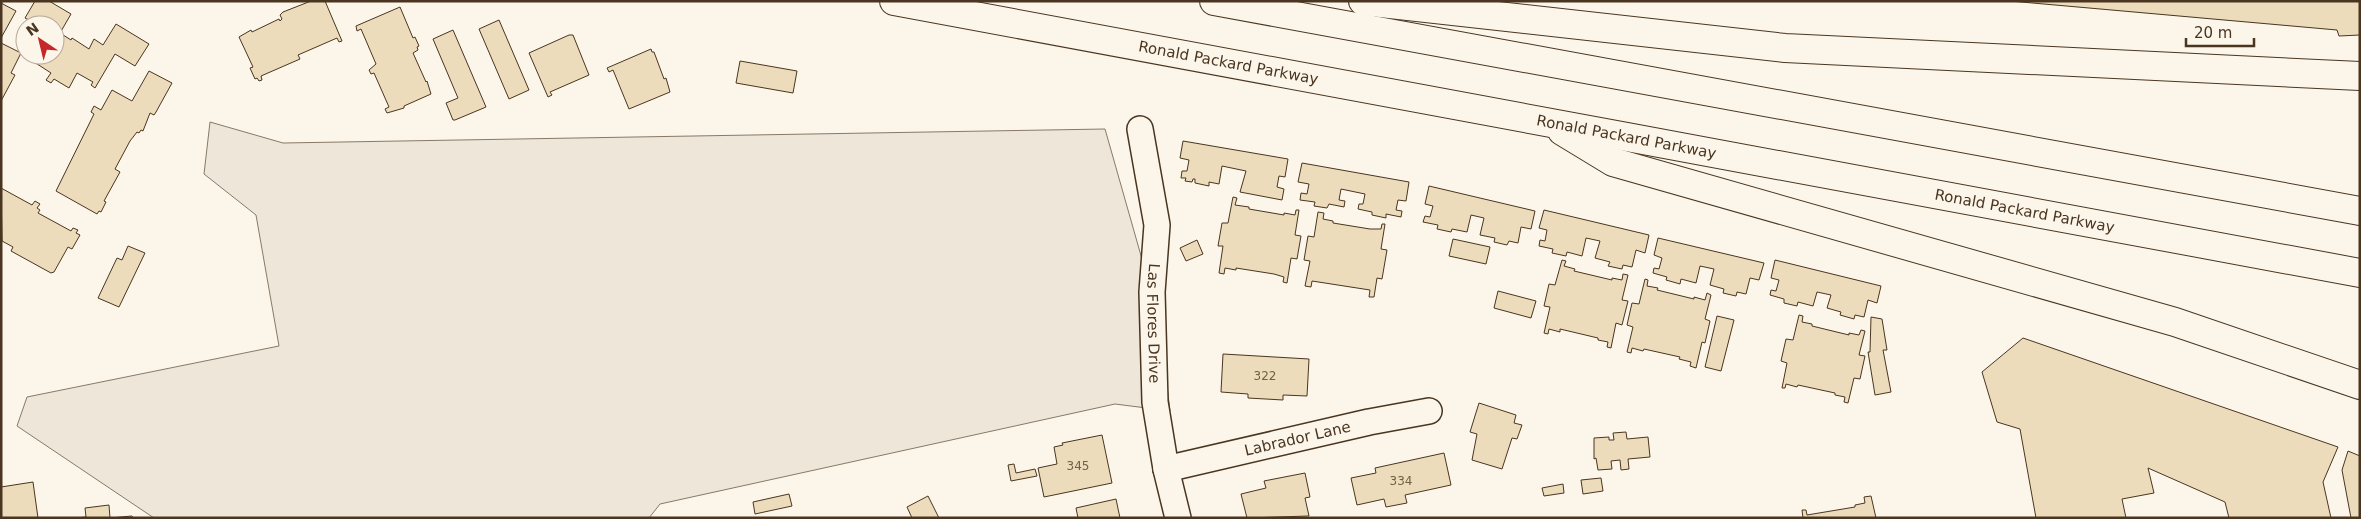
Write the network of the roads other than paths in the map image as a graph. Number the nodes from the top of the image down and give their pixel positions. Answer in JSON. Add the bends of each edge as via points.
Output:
{"nodes":[{"id":1,"x":894,"y":1,"type":"edge"},
{"id":2,"x":1214,"y":1,"type":"edge"},
{"id":3,"x":1363,"y":1,"type":"edge"},
{"id":4,"x":2360,"y":76,"type":"edge"},
{"id":5,"x":1546,"y":121,"type":"junction"},
{"id":6,"x":1140,"y":129,"type":"dead end"},
{"id":7,"x":2360,"y":212,"type":"edge"},
{"id":8,"x":2360,"y":273,"type":"edge"},
{"id":9,"x":2360,"y":385,"type":"edge"},
{"id":10,"x":1429,"y":411,"type":"dead end"},
{"id":11,"x":1166,"y":469,"type":"junction"},
{"id":12,"x":1178,"y":518,"type":"edge"}],
"edges":[{"from":1,"to":5,"type":"highway","name":"Ronald Packard Parkway"},
{"from":2,"to":7,"type":"highway"},
{"from":3,"to":4,"type":"highway","via":[[1785,48]]},
{"from":5,"to":8,"type":"highway","name":"Ronald Packard Parkway","via":[[1674,148]]},
{"from":5,"to":9,"type":"highway","via":[[1613,162],[2175,322]]},
{"from":6,"to":11,"type":"street","name":"Las Flores Drive","via":[[1157,225],[1152,292],[1155,402]]},
{"from":10,"to":11,"type":"street","name":"Labrador Lane"},
{"from":11,"to":12,"type":"street","name":"Las Flores Drive"}]}
